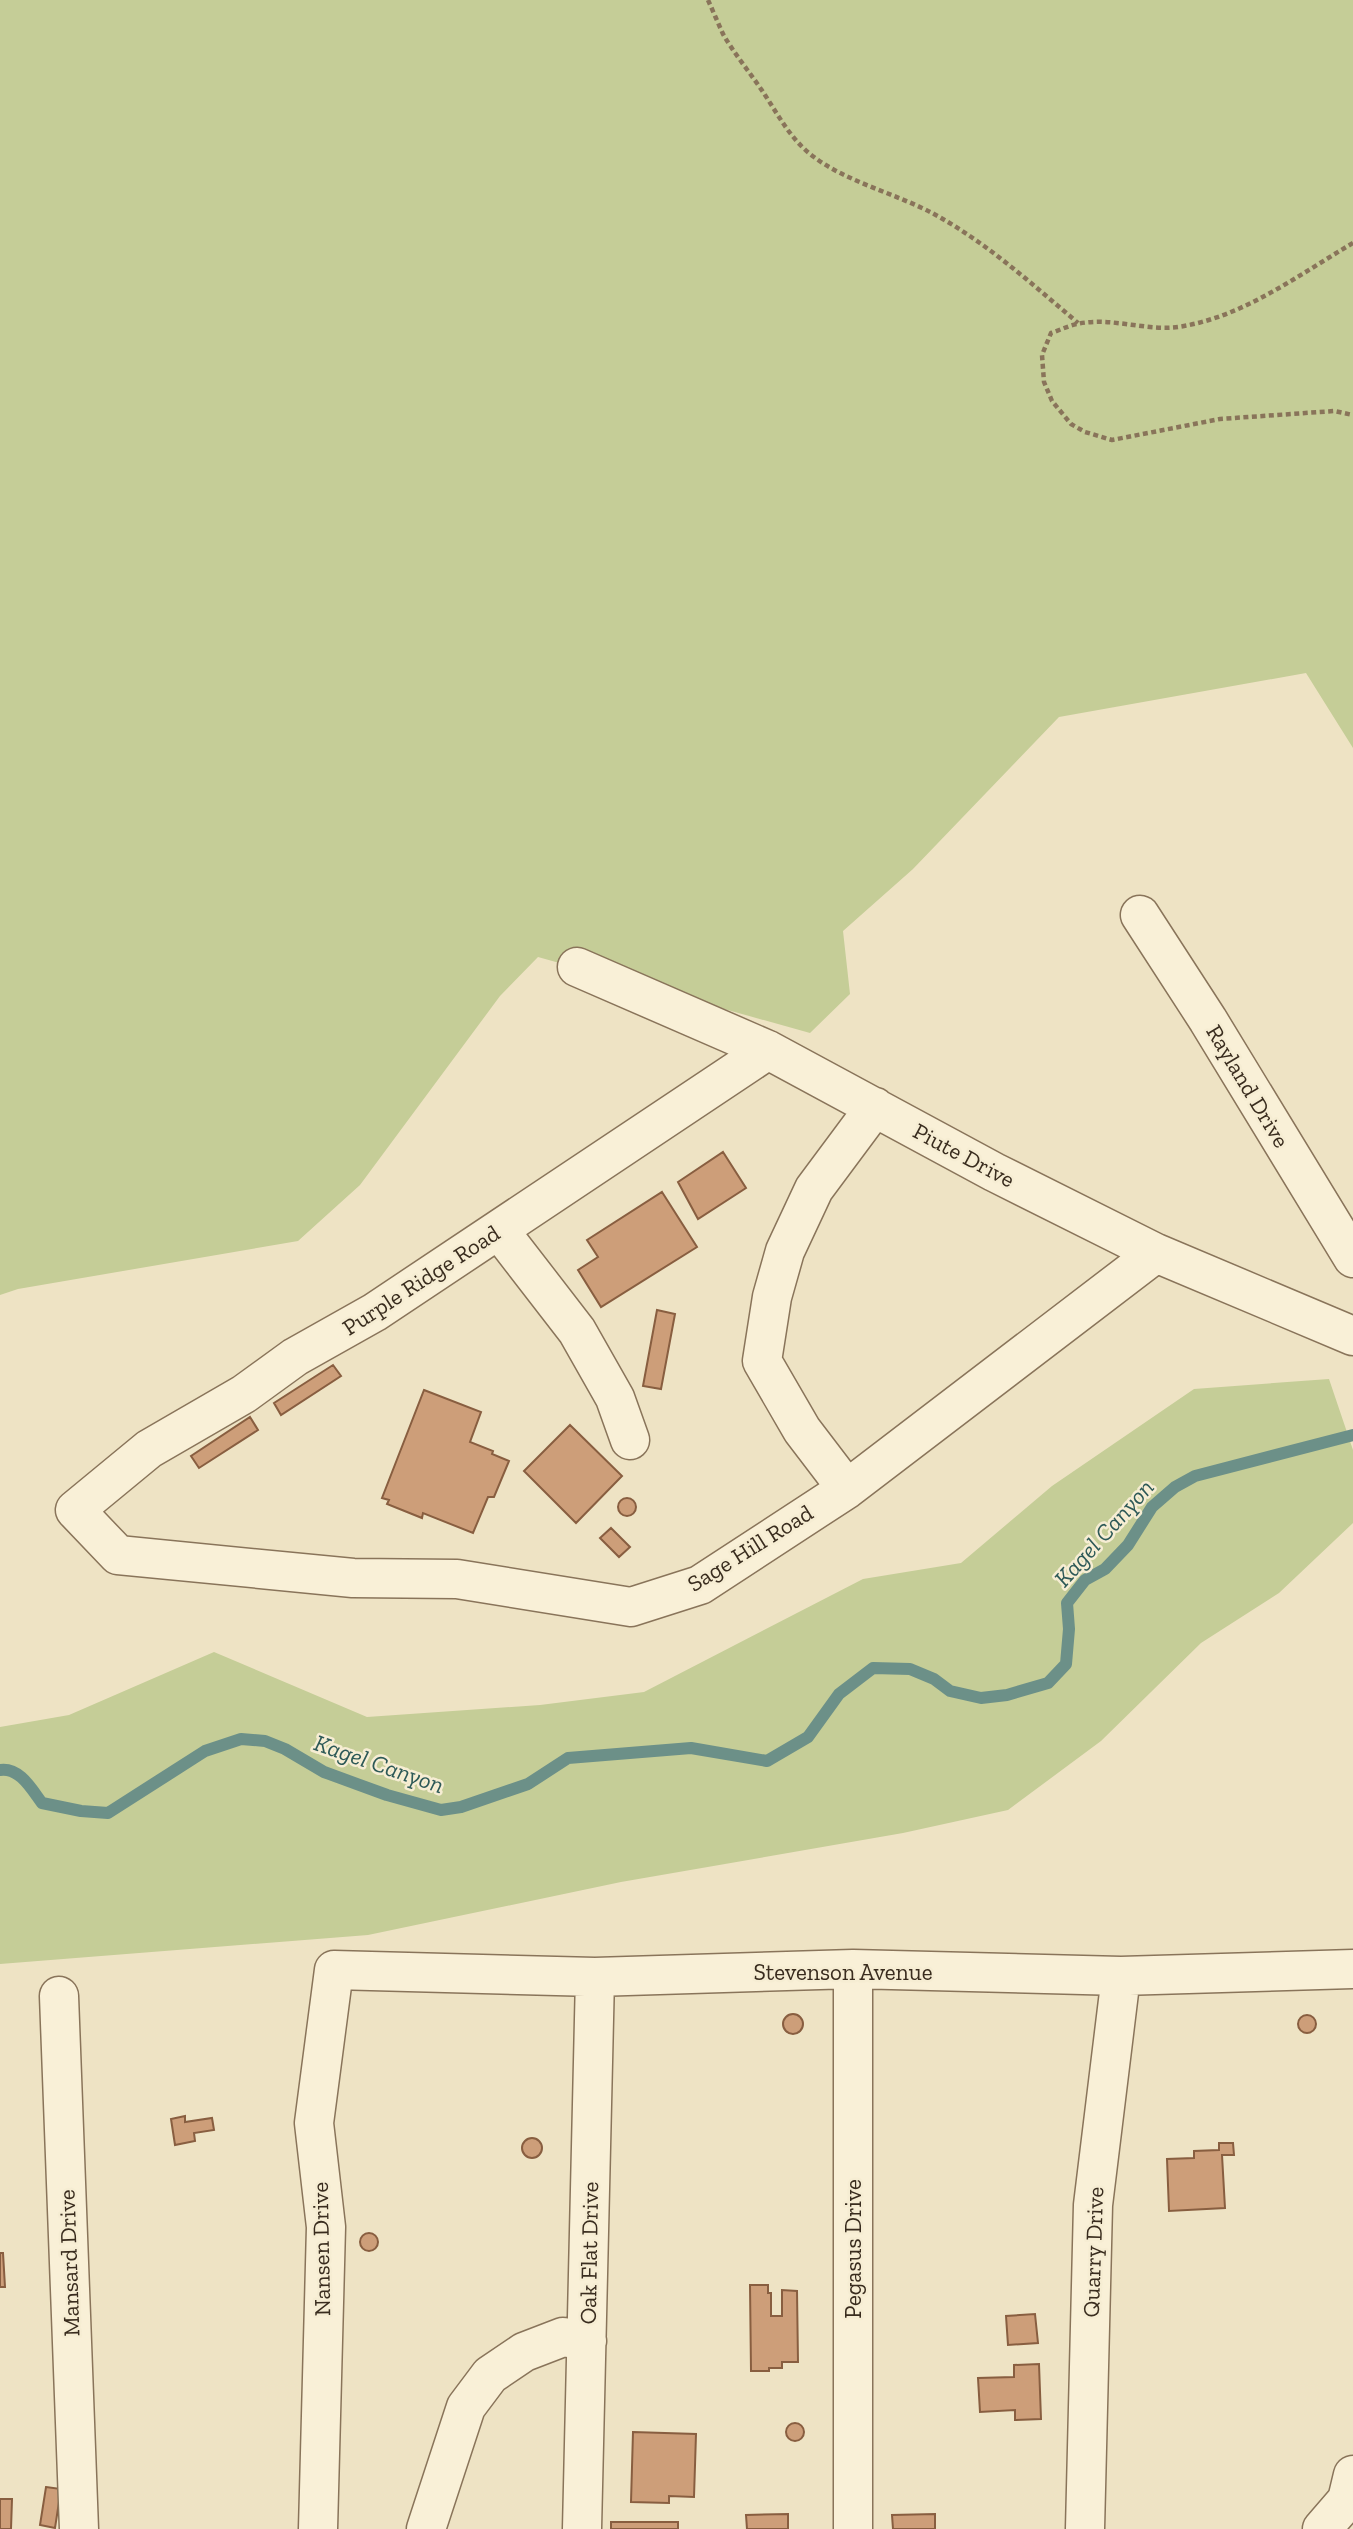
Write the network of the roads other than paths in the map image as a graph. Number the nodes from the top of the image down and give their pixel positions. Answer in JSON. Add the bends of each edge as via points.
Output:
{"nodes":[{"id":1,"x":1140,"y":915,"type":"dead end"},
{"id":2,"x":577,"y":967,"type":"dead end"},
{"id":3,"x":768,"y":1050,"type":"junction"},
{"id":4,"x":875,"y":1107,"type":"junction"},
{"id":5,"x":499,"y":1230,"type":"junction"},
{"id":6,"x":1156,"y":1253,"type":"junction"},
{"id":7,"x":1353,"y":1258,"type":"edge"},
{"id":8,"x":1353,"y":1336,"type":"edge"},
{"id":9,"x":630,"y":1440,"type":"dead end"},
{"id":10,"x":847,"y":1489,"type":"junction"},
{"id":11,"x":75,"y":1510,"type":"joint"},
{"id":12,"x":853,"y":1969,"type":"junction"},
{"id":13,"x":1353,"y":1969,"type":"edge"},
{"id":14,"x":334,"y":1970,"type":"joint"},
{"id":15,"x":1121,"y":1976,"type":"junction"},
{"id":16,"x":595,"y":1977,"type":"junction"},
{"id":17,"x":59,"y":1996,"type":"dead end"},
{"id":18,"x":587,"y":2341,"type":"junction"},
{"id":19,"x":1353,"y":2475,"type":"edge"},
{"id":20,"x":79,"y":2529,"type":"edge"},
{"id":21,"x":318,"y":2529,"type":"edge"},
{"id":22,"x":426,"y":2529,"type":"edge"},
{"id":23,"x":582,"y":2529,"type":"edge"},
{"id":24,"x":853,"y":2529,"type":"edge"},
{"id":25,"x":1085,"y":2529,"type":"edge"},
{"id":26,"x":1322,"y":2529,"type":"edge"}],
"edges":[{"from":1,"to":7,"type":"street","name":"Rayland Drive"},
{"from":2,"to":3,"type":"street","name":"Piute Drive"},
{"from":3,"to":4,"type":"street","name":"Piute Drive"},
{"from":3,"to":5,"type":"street","name":"Purple Ridge Road"},
{"from":4,"to":6,"type":"street","name":"Piute Drive"},
{"from":4,"to":10,"type":"street","via":[[814,1189],[785,1251],[762,1361],[802,1430]]},
{"from":5,"to":9,"type":"street","via":[[578,1331],[615,1398]]},
{"from":5,"to":11,"type":"street","name":"Purple Ridge Road","via":[[375,1312],[295,1357],[244,1394],[149,1449]]},
{"from":6,"to":8,"type":"street","name":"Piute Drive"},
{"from":6,"to":10,"type":"street","name":"Sage Hill Road"},
{"from":10,"to":11,"type":"street","name":"Sage Hill Road","via":[[700,1585],[631,1607],[457,1579],[353,1578],[118,1555]]},
{"from":12,"to":15,"type":"street","name":"Stevenson Avenue"},
{"from":12,"to":16,"type":"street","name":"Stevenson Avenue"},
{"from":12,"to":24,"type":"street","name":"Pegasus Drive"},
{"from":13,"to":15,"type":"street","name":"Stevenson Avenue"},
{"from":14,"to":16,"type":"street","name":"Stevenson Avenue"},
{"from":14,"to":21,"type":"street","name":"Nansen Drive","via":[[314,2123],[326,2227]]},
{"from":15,"to":25,"type":"street","name":"Quarry Drive","via":[[1093,2205]]},
{"from":16,"to":18,"type":"street","name":"Oak Flat Drive"},
{"from":17,"to":20,"type":"street","name":"Mansard Drive"},
{"from":18,"to":22,"type":"street","via":[[563,2337],[524,2352],[490,2375],[466,2407]]},
{"from":18,"to":23,"type":"street","name":"Oak Flat Drive"},
{"from":19,"to":26,"type":"street","via":[[1347,2500]]}]}
